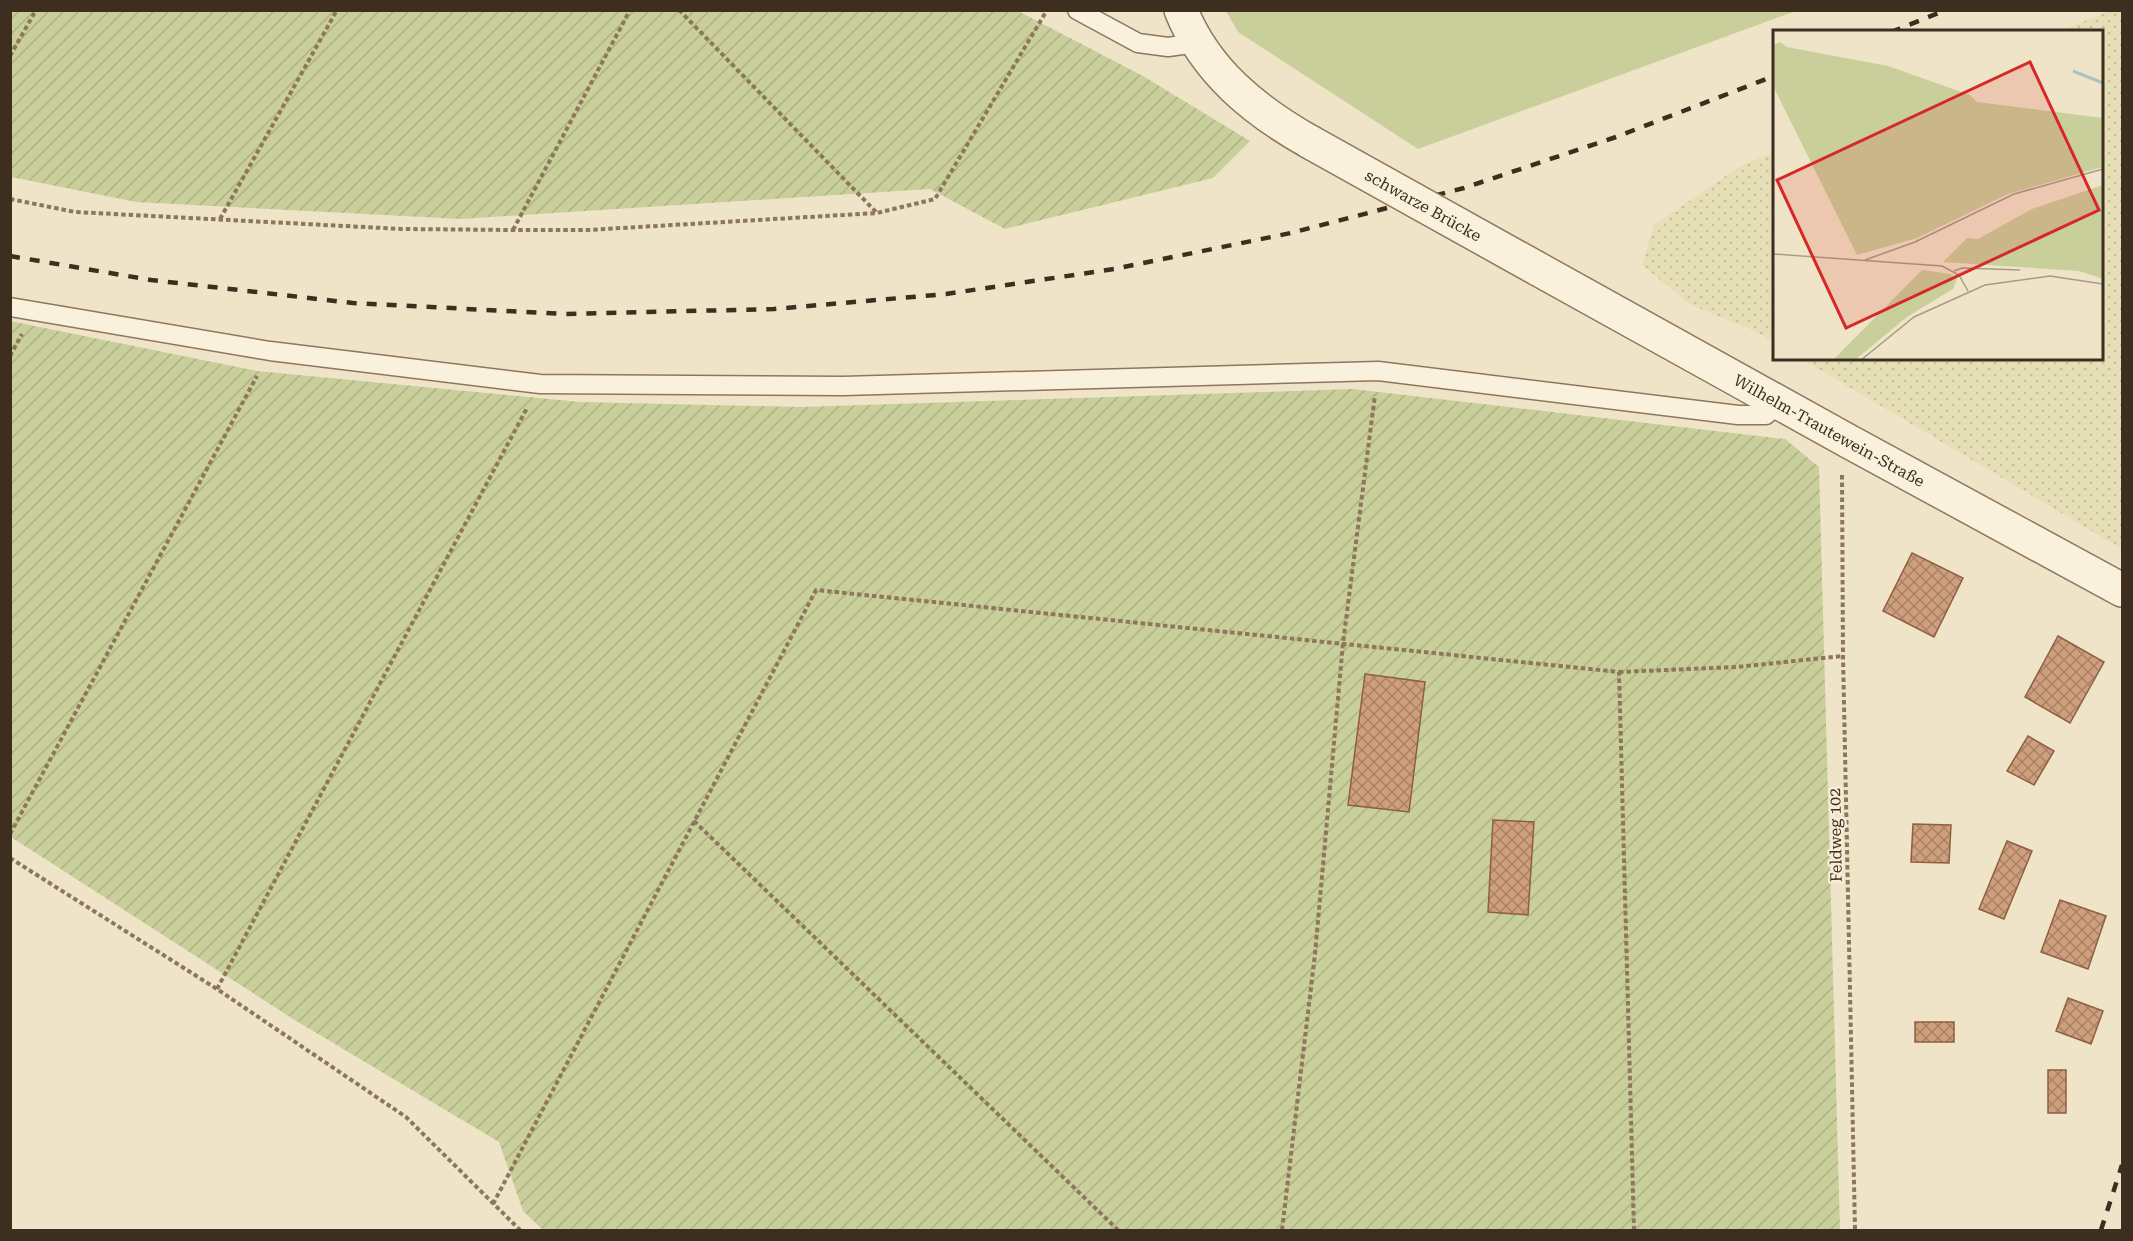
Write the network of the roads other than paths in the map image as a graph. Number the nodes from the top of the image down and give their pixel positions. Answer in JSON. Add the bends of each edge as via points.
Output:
{"nodes":[{"id":1,"x":1077,"y":10,"type":"edge"},
{"id":2,"x":1181,"y":10,"type":"edge"},
{"id":3,"x":1197,"y":43,"type":"junction"},
{"id":4,"x":1538,"y":269,"type":"joint"},
{"id":5,"x":10,"y":307,"type":"edge"},
{"id":6,"x":1780,"y":403,"type":"junction"},
{"id":7,"x":2122,"y":590,"type":"edge"}],
"edges":[{"from":1,"to":3,"type":"lane","via":[[1138,43],[1168,47]]},
{"from":2,"to":3,"type":"street"},
{"from":3,"to":4,"type":"street","name":"schwarze Brücke","bridge":true,"via":[[1249,102],[1280,125]]},
{"from":4,"to":6,"type":"street","name":"Wilhelm-Trautewein-Straße"},
{"from":5,"to":6,"type":"lane","via":[[270,351],[540,384],[843,386],[1378,371],[1738,415],[1766,415]]},
{"from":6,"to":7,"type":"street","name":"Wilhelm-Trautewein-Straße"}]}
